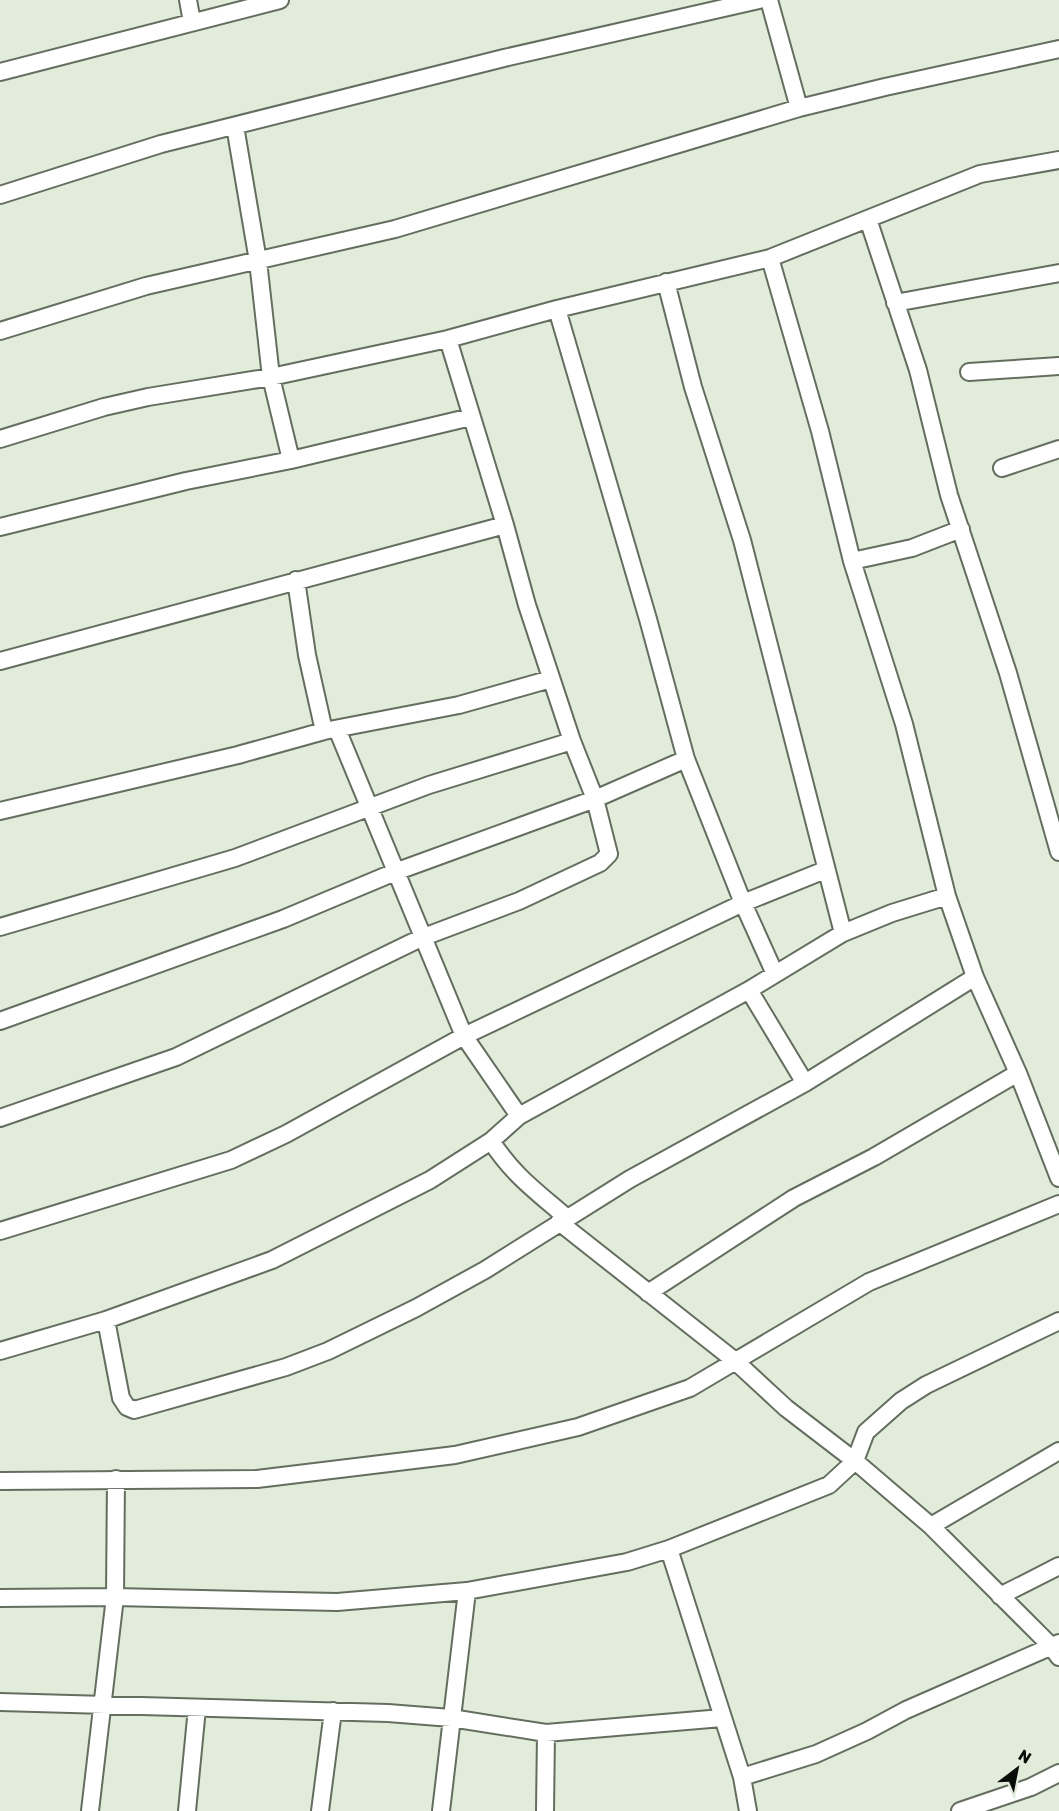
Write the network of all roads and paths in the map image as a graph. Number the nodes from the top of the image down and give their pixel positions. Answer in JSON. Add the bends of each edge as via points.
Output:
{"nodes":[{"id":1,"x":188,"y":0,"type":"edge"},
{"id":2,"x":280,"y":0,"type":"edge"},
{"id":3,"x":759,"y":0,"type":"edge"},
{"id":4,"x":769,"y":0,"type":"edge"},
{"id":5,"x":192,"y":22,"type":"junction"},
{"id":6,"x":1059,"y":50,"type":"edge"},
{"id":7,"x":0,"y":72,"type":"edge"},
{"id":8,"x":799,"y":108,"type":"junction"},
{"id":9,"x":235,"y":126,"type":"junction"},
{"id":10,"x":1059,"y":160,"type":"edge"},
{"id":11,"x":0,"y":195,"type":"edge"},
{"id":12,"x":868,"y":219,"type":"junction"},
{"id":13,"x":280,"y":256,"type":"junction"},
{"id":14,"x":770,"y":258,"type":"junction"},
{"id":15,"x":258,"y":261,"type":"junction"},
{"id":16,"x":1059,"y":273,"type":"edge"},
{"id":17,"x":666,"y":282,"type":"junction"},
{"id":18,"x":261,"y":285,"type":"junction"},
{"id":19,"x":895,"y":303,"type":"junction"},
{"id":20,"x":557,"y":309,"type":"junction"},
{"id":21,"x":0,"y":331,"type":"edge"},
{"id":22,"x":448,"y":339,"type":"junction"},
{"id":23,"x":1059,"y":366,"type":"edge"},
{"id":24,"x":969,"y":372,"type":"dead end"},
{"id":25,"x":271,"y":377,"type":"junction"},
{"id":26,"x":471,"y":417,"type":"junction"},
{"id":27,"x":0,"y":439,"type":"edge"},
{"id":28,"x":1059,"y":449,"type":"edge"},
{"id":29,"x":291,"y":460,"type":"junction"},
{"id":30,"x":1002,"y":468,"type":"dead end"},
{"id":31,"x":505,"y":525,"type":"junction"},
{"id":32,"x":0,"y":527,"type":"edge"},
{"id":33,"x":960,"y":529,"type":"junction"},
{"id":34,"x":852,"y":561,"type":"junction"},
{"id":35,"x":296,"y":580,"type":"junction"},
{"id":36,"x":0,"y":662,"type":"edge"},
{"id":37,"x":551,"y":679,"type":"junction"},
{"id":38,"x":331,"y":730,"type":"junction"},
{"id":39,"x":572,"y":741,"type":"junction"},
{"id":40,"x":687,"y":759,"type":"junction"},
{"id":41,"x":595,"y":799,"type":"junction"},
{"id":42,"x":368,"y":807,"type":"junction"},
{"id":43,"x":0,"y":811,"type":"edge"},
{"id":44,"x":1059,"y":852,"type":"edge"},
{"id":45,"x":825,"y":870,"type":"junction"},
{"id":46,"x":395,"y":872,"type":"junction"},
{"id":47,"x":947,"y":896,"type":"junction"},
{"id":48,"x":742,"y":903,"type":"junction"},
{"id":49,"x":0,"y":927,"type":"edge"},
{"id":50,"x":843,"y":933,"type":"junction"},
{"id":51,"x":421,"y":938,"type":"junction"},
{"id":52,"x":775,"y":974,"type":"junction"},
{"id":53,"x":975,"y":977,"type":"junction"},
{"id":54,"x":749,"y":990,"type":"junction"},
{"id":55,"x":0,"y":1021,"type":"edge"},
{"id":56,"x":464,"y":1036,"type":"junction"},
{"id":57,"x":1018,"y":1073,"type":"junction"},
{"id":58,"x":805,"y":1083,"type":"junction"},
{"id":59,"x":519,"y":1116,"type":"junction"},
{"id":60,"x":0,"y":1118,"type":"edge"},
{"id":61,"x":491,"y":1140,"type":"junction"},
{"id":62,"x":1059,"y":1178,"type":"edge"},
{"id":63,"x":1059,"y":1204,"type":"edge"},
{"id":64,"x":563,"y":1220,"type":"junction"},
{"id":65,"x":0,"y":1231,"type":"edge"},
{"id":66,"x":648,"y":1293,"type":"junction"},
{"id":67,"x":106,"y":1320,"type":"junction"},
{"id":68,"x":1059,"y":1321,"type":"edge"},
{"id":69,"x":0,"y":1351,"type":"edge"},
{"id":70,"x":734,"y":1360,"type":"junction"},
{"id":71,"x":1059,"y":1451,"type":"edge"},
{"id":72,"x":855,"y":1461,"type":"junction"},
{"id":73,"x":116,"y":1479,"type":"junction"},
{"id":74,"x":0,"y":1481,"type":"edge"},
{"id":75,"x":931,"y":1526,"type":"junction"},
{"id":76,"x":669,"y":1549,"type":"junction"},
{"id":77,"x":1059,"y":1566,"type":"edge"},
{"id":78,"x":467,"y":1591,"type":"junction"},
{"id":79,"x":1000,"y":1596,"type":"junction"},
{"id":80,"x":115,"y":1597,"type":"junction"},
{"id":81,"x":0,"y":1598,"type":"edge"},
{"id":82,"x":1056,"y":1649,"type":"edge"},
{"id":83,"x":0,"y":1702,"type":"edge"},
{"id":84,"x":101,"y":1705,"type":"junction"},
{"id":85,"x":197,"y":1708,"type":"junction"},
{"id":86,"x":333,"y":1711,"type":"junction"},
{"id":87,"x":451,"y":1718,"type":"junction"},
{"id":88,"x":722,"y":1718,"type":"junction"},
{"id":89,"x":546,"y":1733,"type":"junction"},
{"id":90,"x":1059,"y":1773,"type":"edge"},
{"id":91,"x":741,"y":1777,"type":"junction"},
{"id":92,"x":90,"y":1811,"type":"edge"},
{"id":93,"x":187,"y":1811,"type":"edge"},
{"id":94,"x":320,"y":1811,"type":"edge"},
{"id":95,"x":441,"y":1811,"type":"edge"},
{"id":96,"x":545,"y":1811,"type":"edge"},
{"id":97,"x":748,"y":1811,"type":"edge"},
{"id":98,"x":960,"y":1811,"type":"edge"}],
"edges":[{"from":1,"to":5,"type":"street"},
{"from":2,"to":5,"type":"street"},
{"from":3,"to":9,"type":"street","via":[[504,58]]},
{"from":4,"to":8,"type":"street"},
{"from":5,"to":7,"type":"street"},
{"from":6,"to":8,"type":"street"},
{"from":8,"to":13,"type":"street","via":[[395,229]]},
{"from":9,"to":11,"type":"street","via":[[161,144]]},
{"from":9,"to":15,"type":"street"},
{"from":10,"to":12,"type":"street","via":[[980,174]]},
{"from":12,"to":14,"type":"street"},
{"from":12,"to":19,"type":"street"},
{"from":13,"to":15,"type":"street"},
{"from":13,"to":18,"type":"street"},
{"from":14,"to":17,"type":"street"},
{"from":14,"to":34,"type":"street","via":[[820,431]]},
{"from":15,"to":18,"type":"street"},
{"from":15,"to":21,"type":"street","via":[[146,286]]},
{"from":16,"to":19,"type":"street"},
{"from":17,"to":20,"type":"street"},
{"from":17,"to":45,"type":"street","via":[[693,387],[742,540]]},
{"from":18,"to":25,"type":"street"},
{"from":19,"to":33,"type":"street","via":[[918,370]]},
{"from":20,"to":22,"type":"street"},
{"from":20,"to":40,"type":"street"},
{"from":22,"to":25,"type":"street"},
{"from":22,"to":26,"type":"street"},
{"from":23,"to":24,"type":"street"},
{"from":25,"to":27,"type":"street","via":[[104,407]]},
{"from":25,"to":29,"type":"street"},
{"from":26,"to":29,"type":"street"},
{"from":26,"to":31,"type":"street"},
{"from":28,"to":30,"type":"street"},
{"from":29,"to":32,"type":"street","via":[[186,480]]},
{"from":31,"to":35,"type":"street"},
{"from":31,"to":37,"type":"street"},
{"from":33,"to":34,"type":"street","via":[[912,548]]},
{"from":33,"to":44,"type":"street","via":[[1008,674]]},
{"from":34,"to":47,"type":"street","via":[[904,724]]},
{"from":35,"to":36,"type":"street"},
{"from":35,"to":38,"type":"street","via":[[307,655]]},
{"from":37,"to":38,"type":"street","via":[[459,705]]},
{"from":37,"to":39,"type":"street"},
{"from":38,"to":42,"type":"street"},
{"from":38,"to":43,"type":"street"},
{"from":39,"to":41,"type":"street"},
{"from":39,"to":42,"type":"street"},
{"from":40,"to":41,"type":"street"},
{"from":40,"to":48,"type":"street"},
{"from":41,"to":46,"type":"street"},
{"from":41,"to":51,"type":"street","via":[[609,847],[606,859],[519,901]]},
{"from":42,"to":46,"type":"street"},
{"from":42,"to":49,"type":"street","via":[[235,858]]},
{"from":45,"to":48,"type":"street"},
{"from":45,"to":50,"type":"street"},
{"from":46,"to":51,"type":"street"},
{"from":46,"to":55,"type":"street","via":[[283,919]]},
{"from":47,"to":50,"type":"street"},
{"from":47,"to":53,"type":"street"},
{"from":48,"to":52,"type":"street"},
{"from":48,"to":56,"type":"street"},
{"from":50,"to":52,"type":"street"},
{"from":51,"to":56,"type":"street"},
{"from":51,"to":60,"type":"street","via":[[176,1057]]},
{"from":52,"to":54,"type":"street"},
{"from":53,"to":57,"type":"street"},
{"from":53,"to":58,"type":"street"},
{"from":54,"to":58,"type":"street"},
{"from":54,"to":59,"type":"street"},
{"from":56,"to":59,"type":"street"},
{"from":56,"to":65,"type":"street","via":[[231,1160]]},
{"from":57,"to":62,"type":"street"},
{"from":57,"to":66,"type":"street","via":[[874,1157],[794,1198]]},
{"from":58,"to":64,"type":"street"},
{"from":59,"to":61,"type":"street"},
{"from":61,"to":64,"type":"street","via":[[508,1167]]},
{"from":61,"to":67,"type":"street","via":[[430,1180],[272,1260]]},
{"from":63,"to":70,"type":"street","via":[[869,1282]]},
{"from":64,"to":66,"type":"street"},
{"from":64,"to":67,"type":"street","via":[[485,1270],[328,1351],[286,1367],[134,1410],[121,1398]]},
{"from":66,"to":70,"type":"street"},
{"from":67,"to":69,"type":"street"},
{"from":68,"to":72,"type":"street","via":[[901,1401],[866,1432]]},
{"from":70,"to":72,"type":"street","via":[[786,1408]]},
{"from":70,"to":73,"type":"street","via":[[690,1388],[578,1427],[455,1455],[256,1479]]},
{"from":71,"to":75,"type":"street"},
{"from":72,"to":75,"type":"street"},
{"from":72,"to":76,"type":"street","via":[[829,1485]]},
{"from":73,"to":74,"type":"street"},
{"from":73,"to":80,"type":"street"},
{"from":75,"to":79,"type":"street"},
{"from":76,"to":78,"type":"street","via":[[627,1562]]},
{"from":76,"to":88,"type":"street"},
{"from":77,"to":79,"type":"street"},
{"from":78,"to":80,"type":"street","via":[[337,1602]]},
{"from":78,"to":87,"type":"street"},
{"from":79,"to":82,"type":"street"},
{"from":80,"to":81,"type":"street"},
{"from":80,"to":84,"type":"street"},
{"from":82,"to":91,"type":"street","via":[[906,1710],[816,1754]]},
{"from":83,"to":84,"type":"street"},
{"from":84,"to":85,"type":"street"},
{"from":84,"to":92,"type":"street"},
{"from":85,"to":86,"type":"street"},
{"from":85,"to":93,"type":"street"},
{"from":86,"to":87,"type":"street"},
{"from":86,"to":94,"type":"street"},
{"from":87,"to":89,"type":"street"},
{"from":87,"to":95,"type":"street"},
{"from":88,"to":89,"type":"street"},
{"from":88,"to":91,"type":"street"},
{"from":89,"to":96,"type":"street"},
{"from":90,"to":98,"type":"street","via":[[1031,1787]]},
{"from":91,"to":97,"type":"street"}]}
